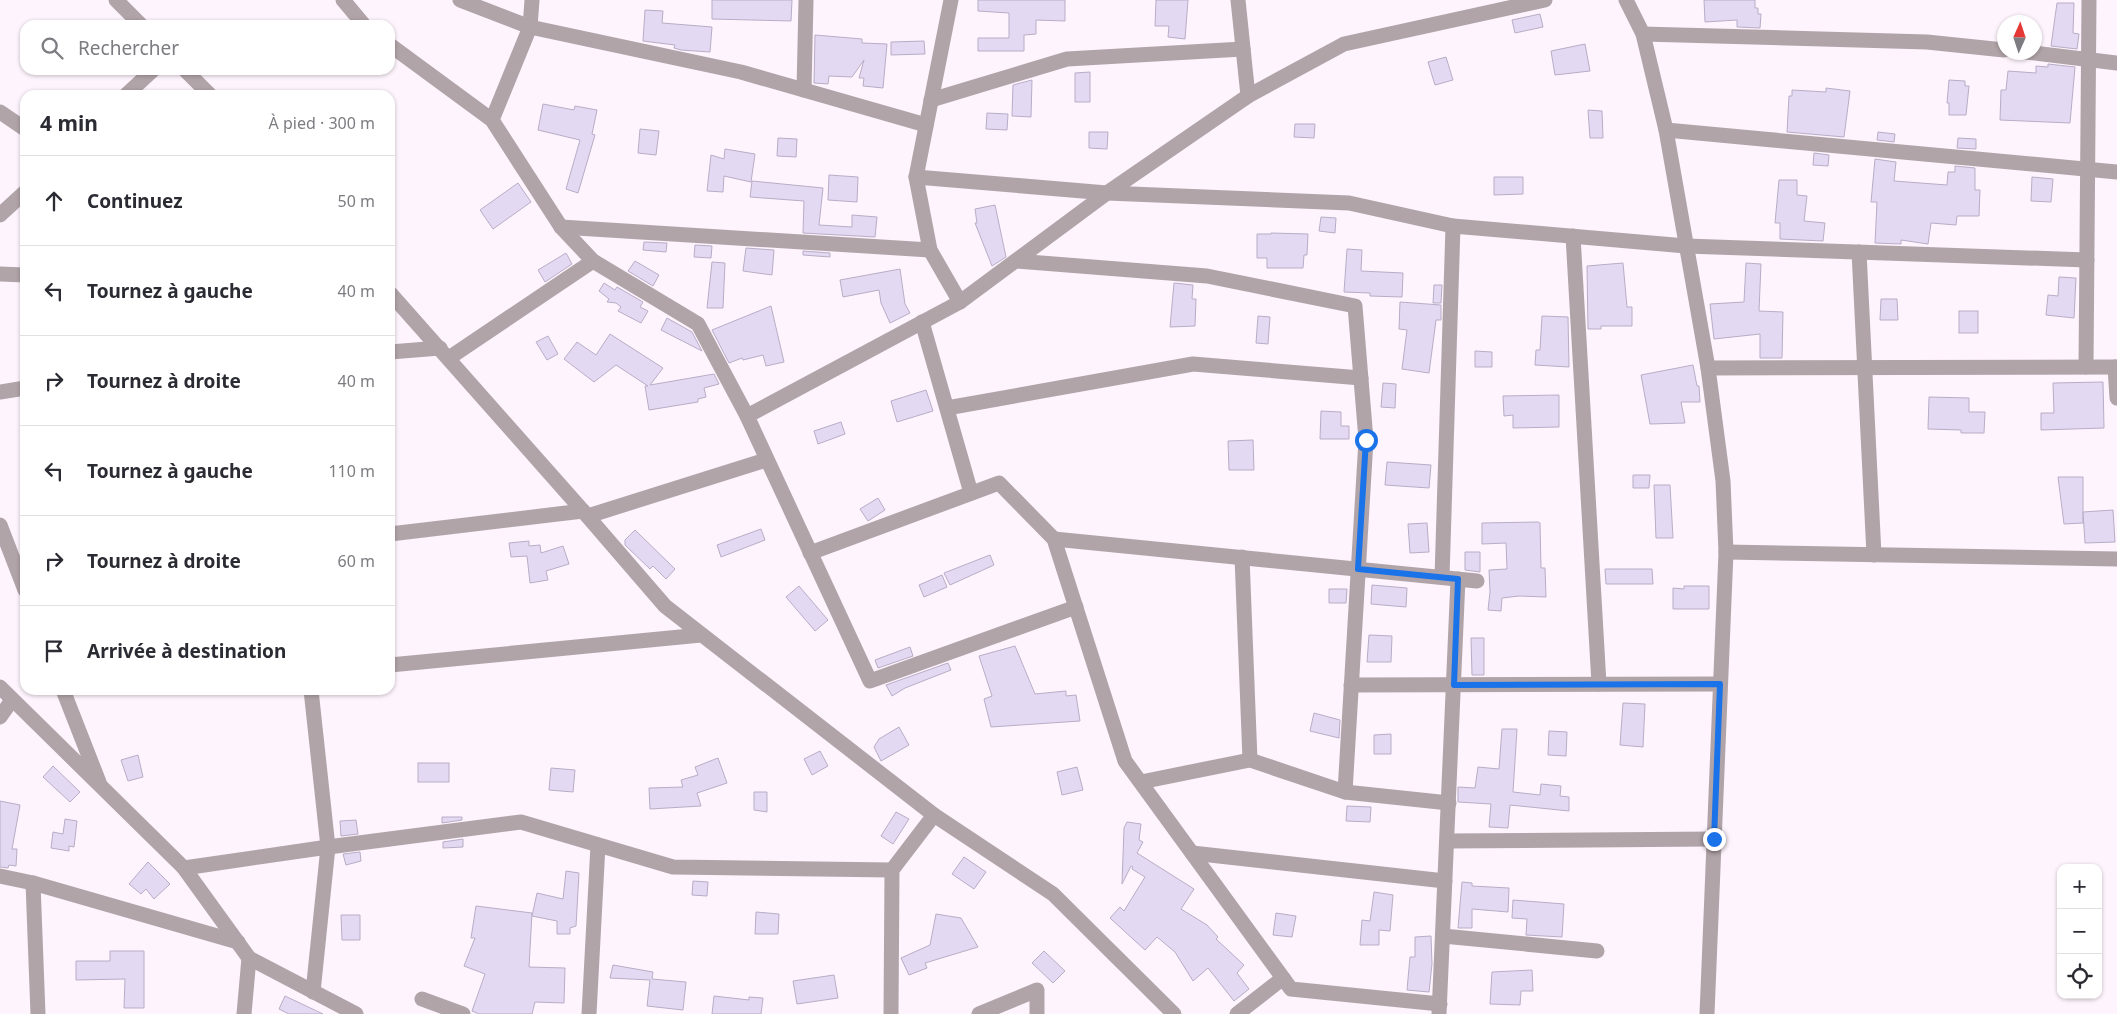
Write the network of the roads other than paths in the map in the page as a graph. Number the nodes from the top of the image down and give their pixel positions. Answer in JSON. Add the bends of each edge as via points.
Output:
{"nodes":[{"id":1,"x":116,"y":0,"type":"edge"},
{"id":2,"x":343,"y":0,"type":"edge"},
{"id":3,"x":460,"y":0,"type":"edge"},
{"id":4,"x":532,"y":0,"type":"edge"},
{"id":5,"x":806,"y":0,"type":"edge"},
{"id":6,"x":950,"y":0,"type":"edge"},
{"id":7,"x":1238,"y":0,"type":"edge"},
{"id":8,"x":1545,"y":0,"type":"edge"},
{"id":9,"x":1626,"y":0,"type":"edge"},
{"id":10,"x":2090,"y":0,"type":"edge"},
{"id":11,"x":136,"y":20,"type":"edge"},
{"id":12,"x":360,"y":20,"type":"edge"},
{"id":13,"x":530,"y":27,"type":"junction"},
{"id":14,"x":1643,"y":34,"type":"junction"},
{"id":15,"x":1243,"y":49,"type":"junction"},
{"id":16,"x":1997,"y":49,"type":"edge"},
{"id":17,"x":395,"y":50,"type":"edge"},
{"id":18,"x":2042,"y":54,"type":"edge"},
{"id":19,"x":2089,"y":59,"type":"junction"},
{"id":20,"x":2117,"y":63,"type":"edge"},
{"id":21,"x":148,"y":75,"type":"edge"},
{"id":22,"x":190,"y":75,"type":"edge"},
{"id":23,"x":131,"y":90,"type":"edge"},
{"id":24,"x":205,"y":90,"type":"edge"},
{"id":25,"x":804,"y":90,"type":"junction"},
{"id":26,"x":1248,"y":96,"type":"junction"},
{"id":27,"x":931,"y":100,"type":"junction"},
{"id":28,"x":0,"y":112,"type":"edge"},
{"id":29,"x":492,"y":120,"type":"junction"},
{"id":30,"x":926,"y":125,"type":"junction"},
{"id":31,"x":20,"y":126,"type":"edge"},
{"id":32,"x":1666,"y":130,"type":"junction"},
{"id":33,"x":2088,"y":169,"type":"junction"},
{"id":34,"x":2117,"y":172,"type":"edge"},
{"id":35,"x":916,"y":177,"type":"junction"},
{"id":36,"x":1107,"y":193,"type":"junction"},
{"id":37,"x":20,"y":197,"type":"edge"},
{"id":38,"x":0,"y":216,"type":"edge"},
{"id":39,"x":1453,"y":226,"type":"junction"},
{"id":40,"x":561,"y":227,"type":"junction"},
{"id":41,"x":1572,"y":236,"type":"junction"},
{"id":42,"x":1686,"y":246,"type":"junction"},
{"id":43,"x":930,"y":250,"type":"junction"},
{"id":44,"x":1860,"y":252,"type":"junction"},
{"id":45,"x":2087,"y":260,"type":"junction"},
{"id":46,"x":593,"y":261,"type":"junction"},
{"id":47,"x":1016,"y":261,"type":"junction"},
{"id":48,"x":0,"y":274,"type":"edge"},
{"id":49,"x":20,"y":275,"type":"edge"},
{"id":50,"x":395,"y":299,"type":"edge"},
{"id":51,"x":960,"y":302,"type":"junction"},
{"id":52,"x":922,"y":322,"type":"junction"},
{"id":53,"x":395,"y":352,"type":"edge"},
{"id":54,"x":444,"y":353,"type":"junction"},
{"id":55,"x":2086,"y":367,"type":"junction"},
{"id":56,"x":2116,"y":367,"type":"edge"},
{"id":57,"x":1708,"y":368,"type":"junction"},
{"id":58,"x":1865,"y":368,"type":"junction"},
{"id":59,"x":1361,"y":378,"type":"junction"},
{"id":60,"x":20,"y":389,"type":"edge"},
{"id":61,"x":0,"y":392,"type":"edge"},
{"id":62,"x":2117,"y":398,"type":"edge"},
{"id":63,"x":947,"y":408,"type":"junction"},
{"id":64,"x":747,"y":416,"type":"junction"},
{"id":65,"x":766,"y":460,"type":"junction"},
{"id":66,"x":971,"y":493,"type":"junction"},
{"id":67,"x":585,"y":513,"type":"junction"},
{"id":68,"x":0,"y":525,"type":"edge"},
{"id":69,"x":395,"y":533,"type":"edge"},
{"id":70,"x":1054,"y":539,"type":"junction"},
{"id":71,"x":1726,"y":552,"type":"junction"},
{"id":72,"x":810,"y":553,"type":"junction"},
{"id":73,"x":1874,"y":555,"type":"junction"},
{"id":74,"x":1242,"y":557,"type":"junction"},
{"id":75,"x":2117,"y":559,"type":"edge"},
{"id":76,"x":1358,"y":569,"type":"junction"},
{"id":77,"x":20,"y":577,"type":"edge"},
{"id":78,"x":1442,"y":577,"type":"junction"},
{"id":79,"x":1458,"y":579,"type":"junction"},
{"id":80,"x":1477,"y":581,"type":"dead end"},
{"id":81,"x":1076,"y":607,"type":"junction"},
{"id":82,"x":701,"y":635,"type":"junction"},
{"id":83,"x":395,"y":664,"type":"edge"},
{"id":84,"x":1599,"y":684,"type":"junction"},
{"id":85,"x":1720,"y":684,"type":"junction"},
{"id":86,"x":1351,"y":685,"type":"junction"},
{"id":87,"x":1454,"y":685,"type":"junction"},
{"id":88,"x":0,"y":687,"type":"edge"},
{"id":89,"x":65,"y":695,"type":"edge"},
{"id":90,"x":312,"y":695,"type":"edge"},
{"id":91,"x":12,"y":700,"type":"junction"},
{"id":92,"x":0,"y":717,"type":"edge"},
{"id":93,"x":1250,"y":760,"type":"junction"},
{"id":94,"x":1141,"y":782,"type":"junction"},
{"id":95,"x":101,"y":787,"type":"junction"},
{"id":96,"x":1344,"y":792,"type":"junction"},
{"id":97,"x":1448,"y":802,"type":"junction"},
{"id":98,"x":934,"y":814,"type":"junction"},
{"id":99,"x":1714,"y":839,"type":"junction"},
{"id":100,"x":1447,"y":840,"type":"junction"},
{"id":101,"x":598,"y":845,"type":"junction"},
{"id":102,"x":328,"y":847,"type":"junction"},
{"id":103,"x":1192,"y":853,"type":"junction"},
{"id":104,"x":184,"y":868,"type":"junction"},
{"id":105,"x":892,"y":870,"type":"junction"},
{"id":106,"x":0,"y":876,"type":"edge"},
{"id":107,"x":1445,"y":881,"type":"junction"},
{"id":108,"x":32,"y":883,"type":"junction"},
{"id":109,"x":1443,"y":936,"type":"junction"},
{"id":110,"x":238,"y":942,"type":"junction"},
{"id":111,"x":1597,"y":952,"type":"dead end"},
{"id":112,"x":249,"y":958,"type":"junction"},
{"id":113,"x":1283,"y":978,"type":"junction"},
{"id":114,"x":313,"y":992,"type":"junction"},
{"id":115,"x":422,"y":999,"type":"dead end"},
{"id":116,"x":1439,"y":1009,"type":"edge"},
{"id":117,"x":38,"y":1014,"type":"edge"},
{"id":118,"x":244,"y":1014,"type":"edge"},
{"id":119,"x":356,"y":1014,"type":"edge"},
{"id":120,"x":463,"y":1014,"type":"edge"},
{"id":121,"x":589,"y":1014,"type":"edge"},
{"id":122,"x":891,"y":1014,"type":"edge"},
{"id":123,"x":979,"y":1014,"type":"edge"},
{"id":124,"x":1037,"y":1014,"type":"edge"},
{"id":125,"x":1174,"y":1014,"type":"edge"},
{"id":126,"x":1237,"y":1014,"type":"edge"},
{"id":127,"x":1707,"y":1014,"type":"edge"}],
"edges":[{"from":1,"to":11,"type":"street"},
{"from":2,"to":12,"type":"street"},
{"from":3,"to":13,"type":"street"},
{"from":4,"to":13,"type":"street"},
{"from":5,"to":25,"type":"street"},
{"from":6,"to":27,"type":"street"},
{"from":7,"to":15,"type":"street"},
{"from":8,"to":26,"type":"street","via":[[1344,44]]},
{"from":9,"to":14,"type":"street"},
{"from":10,"to":19,"type":"street"},
{"from":13,"to":25,"type":"street","via":[[741,72]]},
{"from":13,"to":29,"type":"street"},
{"from":14,"to":16,"type":"street","via":[[1927,42]]},
{"from":14,"to":32,"type":"street"},
{"from":15,"to":26,"type":"street"},
{"from":15,"to":27,"type":"street","via":[[1067,58]]},
{"from":17,"to":29,"type":"street"},
{"from":18,"to":19,"type":"street"},
{"from":19,"to":20,"type":"street"},
{"from":19,"to":33,"type":"street"},
{"from":21,"to":23,"type":"street"},
{"from":22,"to":24,"type":"street"},
{"from":25,"to":30,"type":"street"},
{"from":26,"to":36,"type":"street"},
{"from":27,"to":30,"type":"street"},
{"from":28,"to":31,"type":"street"},
{"from":29,"to":40,"type":"street"},
{"from":30,"to":35,"type":"street"},
{"from":32,"to":33,"type":"street"},
{"from":32,"to":42,"type":"street"},
{"from":33,"to":34,"type":"street"},
{"from":33,"to":45,"type":"street"},
{"from":35,"to":36,"type":"street"},
{"from":35,"to":43,"type":"street"},
{"from":36,"to":39,"type":"street","via":[[1349,203]]},
{"from":36,"to":47,"type":"street"},
{"from":37,"to":38,"type":"street"},
{"from":39,"to":41,"type":"street"},
{"from":39,"to":78,"type":"street"},
{"from":40,"to":43,"type":"street"},
{"from":40,"to":46,"type":"street"},
{"from":41,"to":42,"type":"street"},
{"from":41,"to":84,"type":"street"},
{"from":42,"to":44,"type":"street"},
{"from":42,"to":57,"type":"street"},
{"from":43,"to":51,"type":"street"},
{"from":44,"to":45,"type":"street"},
{"from":44,"to":58,"type":"street"},
{"from":45,"to":55,"type":"street"},
{"from":46,"to":54,"type":"street"},
{"from":46,"to":64,"type":"street","via":[[698,324]]},
{"from":47,"to":51,"type":"street"},
{"from":47,"to":59,"type":"street","via":[[1207,276],[1355,306]]},
{"from":48,"to":49,"type":"street"},
{"from":50,"to":54,"type":"street"},
{"from":51,"to":52,"type":"street"},
{"from":52,"to":63,"type":"street"},
{"from":52,"to":64,"type":"street"},
{"from":53,"to":54,"type":"street"},
{"from":54,"to":67,"type":"street"},
{"from":55,"to":56,"type":"street"},
{"from":55,"to":58,"type":"street"},
{"from":56,"to":62,"type":"street"},
{"from":57,"to":58,"type":"street"},
{"from":57,"to":71,"type":"street","via":[[1723,481]]},
{"from":58,"to":73,"type":"street"},
{"from":59,"to":63,"type":"street","via":[[1193,364]]},
{"from":59,"to":76,"type":"street","via":[[1366,440]]},
{"from":60,"to":61,"type":"street"},
{"from":63,"to":66,"type":"street"},
{"from":64,"to":65,"type":"street"},
{"from":65,"to":67,"type":"street"},
{"from":65,"to":72,"type":"street"},
{"from":66,"to":70,"type":"street","via":[[999,482]]},
{"from":66,"to":72,"type":"street"},
{"from":67,"to":69,"type":"street"},
{"from":67,"to":82,"type":"street","via":[[665,606]]},
{"from":68,"to":77,"type":"street"},
{"from":70,"to":74,"type":"street"},
{"from":70,"to":81,"type":"street"},
{"from":71,"to":73,"type":"street"},
{"from":71,"to":85,"type":"street"},
{"from":72,"to":81,"type":"street","via":[[870,681]]},
{"from":73,"to":75,"type":"street"},
{"from":74,"to":76,"type":"street"},
{"from":74,"to":93,"type":"street"},
{"from":76,"to":78,"type":"street"},
{"from":76,"to":86,"type":"street"},
{"from":78,"to":79,"type":"street"},
{"from":79,"to":80,"type":"street"},
{"from":79,"to":87,"type":"street"},
{"from":81,"to":94,"type":"street","via":[[1125,761]]},
{"from":82,"to":83,"type":"street"},
{"from":82,"to":98,"type":"street"},
{"from":84,"to":85,"type":"street"},
{"from":84,"to":87,"type":"street"},
{"from":85,"to":99,"type":"street"},
{"from":86,"to":87,"type":"street"},
{"from":86,"to":96,"type":"street"},
{"from":87,"to":97,"type":"street"},
{"from":88,"to":91,"type":"street"},
{"from":89,"to":95,"type":"street"},
{"from":90,"to":102,"type":"street"},
{"from":91,"to":92,"type":"street"},
{"from":91,"to":95,"type":"street"},
{"from":93,"to":94,"type":"street"},
{"from":93,"to":96,"type":"street"},
{"from":94,"to":103,"type":"street"},
{"from":95,"to":104,"type":"street"},
{"from":96,"to":97,"type":"street"},
{"from":97,"to":100,"type":"street"},
{"from":98,"to":105,"type":"street"},
{"from":98,"to":125,"type":"street","via":[[1053,894]]},
{"from":99,"to":100,"type":"street"},
{"from":99,"to":127,"type":"street"},
{"from":100,"to":107,"type":"street"},
{"from":101,"to":102,"type":"street","via":[[521,822]]},
{"from":101,"to":105,"type":"street","via":[[673,867]]},
{"from":101,"to":121,"type":"street"},
{"from":102,"to":104,"type":"street"},
{"from":102,"to":114,"type":"street"},
{"from":103,"to":107,"type":"street"},
{"from":103,"to":113,"type":"street"},
{"from":104,"to":110,"type":"street"},
{"from":105,"to":122,"type":"street"},
{"from":106,"to":108,"type":"street"},
{"from":107,"to":109,"type":"street"},
{"from":108,"to":110,"type":"street"},
{"from":108,"to":117,"type":"street"},
{"from":109,"to":111,"type":"street"},
{"from":109,"to":116,"type":"street"},
{"from":110,"to":112,"type":"street"},
{"from":112,"to":114,"type":"street"},
{"from":112,"to":118,"type":"street"},
{"from":113,"to":116,"type":"street","via":[[1291,989]]},
{"from":113,"to":126,"type":"street"},
{"from":114,"to":119,"type":"street"},
{"from":115,"to":120,"type":"street"},
{"from":123,"to":124,"type":"street","via":[[1037,990]]}]}
